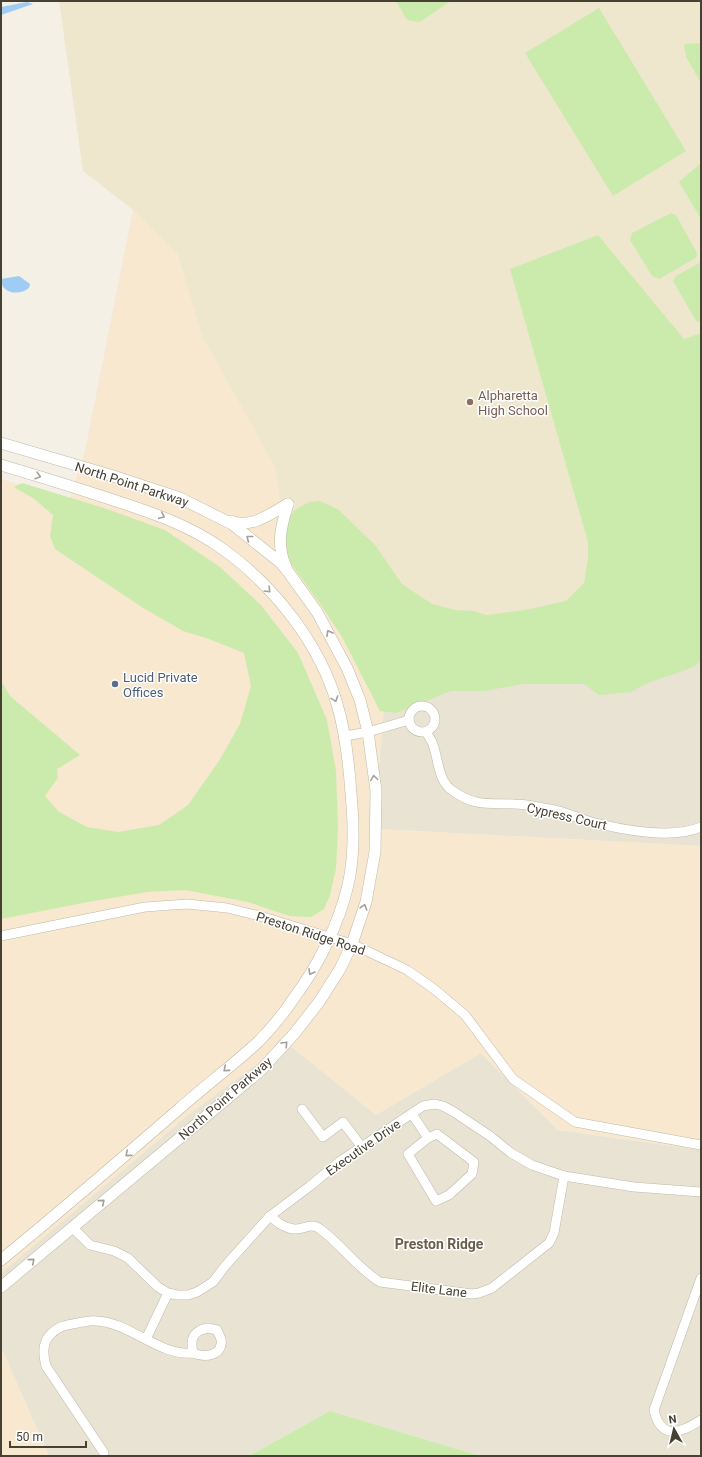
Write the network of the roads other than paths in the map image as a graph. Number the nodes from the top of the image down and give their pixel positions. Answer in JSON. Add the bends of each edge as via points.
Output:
{"nodes":[{"id":1,"x":1,"y":443,"type":"edge"},
{"id":2,"x":1,"y":465,"type":"edge"},
{"id":3,"x":219,"y":518,"type":"junction"},
{"id":4,"x":289,"y":573,"type":"junction"},
{"id":5,"x":409,"y":720,"type":"junction"},
{"id":6,"x":368,"y":732,"type":"junction"},
{"id":7,"x":426,"y":732,"type":"junction"},
{"id":8,"x":345,"y":736,"type":"junction"},
{"id":9,"x":701,"y":827,"type":"edge"},
{"id":10,"x":1,"y":936,"type":"edge"},
{"id":11,"x":330,"y":937,"type":"junction"},
{"id":12,"x":352,"y":944,"type":"junction"},
{"id":13,"x":302,"y":1109,"type":"dead end"},
{"id":14,"x":412,"y":1114,"type":"junction"},
{"id":15,"x":428,"y":1138,"type":"junction"},
{"id":16,"x":701,"y":1144,"type":"edge"},
{"id":17,"x":361,"y":1146,"type":"junction"},
{"id":18,"x":564,"y":1176,"type":"junction"},
{"id":19,"x":701,"y":1192,"type":"edge"},
{"id":20,"x":270,"y":1216,"type":"junction"},
{"id":21,"x":72,"y":1227,"type":"junction"},
{"id":22,"x":1,"y":1260,"type":"edge"},
{"id":23,"x":701,"y":1278,"type":"edge"},
{"id":24,"x":1,"y":1287,"type":"edge"},
{"id":25,"x":168,"y":1293,"type":"junction"},
{"id":26,"x":146,"y":1339,"type":"junction"},
{"id":27,"x":193,"y":1353,"type":"dead end"},
{"id":28,"x":701,"y":1420,"type":"edge"},
{"id":29,"x":104,"y":1453,"type":"dead end"}],
"edges":[{"from":1,"to":3,"type":"street","name":"North Point Parkway","via":[[180,498]]},
{"from":2,"to":8,"type":"street","name":"North Point Parkway","one_way":true,"via":[[156,513],[198,533],[224,550],[249,570],[299,626],[325,673]]},
{"from":4,"to":3,"type":"street","name":"North Point Parkway","one_way":true,"via":[[282,563],[232,524]]},
{"from":3,"to":4,"type":"street","via":[[236,524],[247,524],[288,504],[280,541],[283,560]]},
{"from":6,"to":4,"type":"street","name":"North Point Parkway","one_way":true,"via":[[360,700],[341,656],[317,612]]},
{"from":5,"to":6,"type":"street"},
{"from":5,"to":7,"type":"street","via":[[414,730]]},
{"from":5,"to":7,"type":"street","via":[[414,708],[423,706],[431,710],[435,722]]},
{"from":6,"to":8,"type":"street"},
{"from":12,"to":6,"type":"street","name":"North Point Parkway","one_way":true,"via":[[366,902],[376,852],[376,791]]},
{"from":7,"to":9,"type":"street","name":"Cypress Court","via":[[432,742],[442,776],[451,790],[466,799],[484,804],[515,804],[552,809],[588,821],[665,834],[692,831]]},
{"from":8,"to":11,"type":"street","name":"North Point Parkway","via":[[354,825],[352,861],[342,906]]},
{"from":10,"to":11,"type":"street","name":"Preston Ridge Road","via":[[145,907],[187,904],[227,908]]},
{"from":11,"to":12,"type":"street","name":"Preston Ridge Road"},
{"from":11,"to":22,"type":"street","name":"North Point Parkway","one_way":true,"via":[[296,997],[259,1041]]},
{"from":12,"to":16,"type":"street","name":"Preston Ridge Road","via":[[407,970],[434,989],[465,1015],[513,1079],[575,1122]]},
{"from":21,"to":12,"type":"street","name":"North Point Parkway","one_way":true,"via":[[260,1071],[319,1002]]},
{"from":13,"to":17,"type":"street","via":[[323,1136],[344,1122]]},
{"from":14,"to":15,"type":"street"},
{"from":14,"to":17,"type":"street","name":"Executive Drive"},
{"from":14,"to":18,"type":"street","name":"Executive Drive","via":[[423,1106],[443,1106],[490,1136],[511,1153],[532,1165]]},
{"from":15,"to":15,"type":"street","via":[[437,1134],[474,1162],[472,1174],[450,1195],[436,1201],[408,1154]]},
{"from":17,"to":20,"type":"street","name":"Executive Drive"},
{"from":18,"to":19,"type":"street","name":"Executive Drive","via":[[634,1187]]},
{"from":18,"to":20,"type":"street","name":"Elite Lane","via":[[554,1233],[549,1243],[492,1288],[472,1294],[380,1282],[368,1275],[319,1228],[285,1227]]},
{"from":20,"to":25,"type":"street","name":"Executive Drive","via":[[212,1282],[188,1295]]},
{"from":24,"to":21,"type":"street","name":"North Point Parkway","one_way":true},
{"from":21,"to":25,"type":"street","via":[[90,1245],[114,1251],[128,1258],[158,1287]]},
{"from":23,"to":28,"type":"street","via":[[654,1410],[656,1419],[671,1433]]},
{"from":25,"to":26,"type":"street"},
{"from":26,"to":27,"type":"street","via":[[171,1351]]},
{"from":26,"to":29,"type":"street","via":[[96,1320],[63,1325],[47,1338],[43,1352],[46,1366]]}]}
